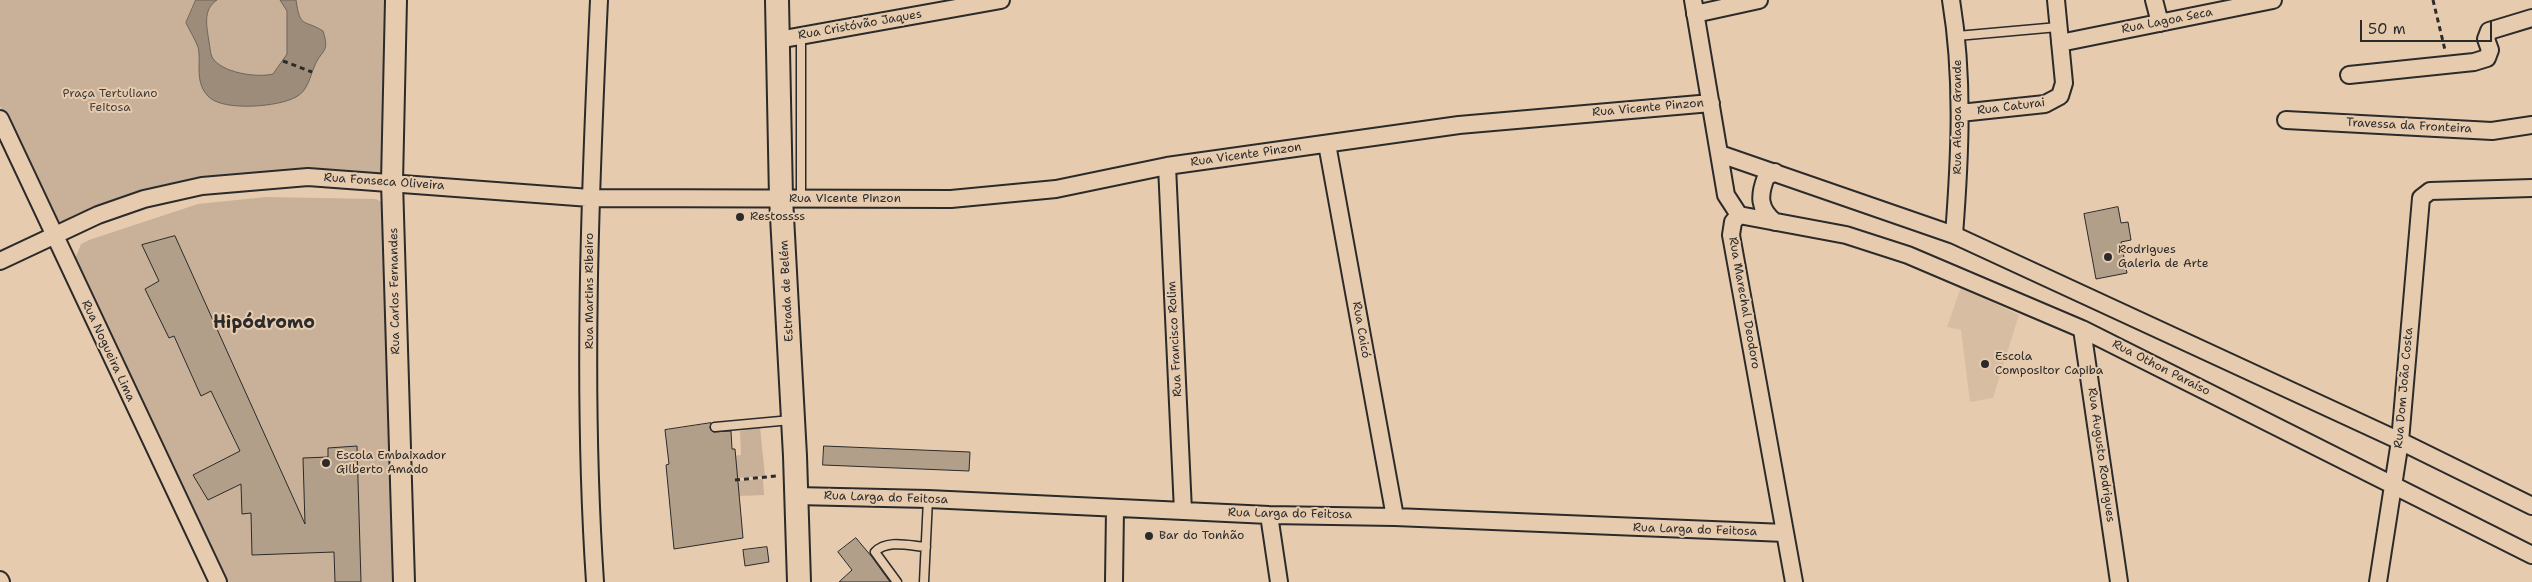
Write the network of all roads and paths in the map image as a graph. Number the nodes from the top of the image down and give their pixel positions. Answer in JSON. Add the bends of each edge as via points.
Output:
{"nodes":[{"id":1,"x":396,"y":0,"type":"edge"},
{"id":2,"x":599,"y":0,"type":"edge"},
{"id":3,"x":777,"y":0,"type":"edge"},
{"id":4,"x":1001,"y":0,"type":"edge"},
{"id":5,"x":1759,"y":0,"type":"edge"},
{"id":6,"x":1951,"y":0,"type":"edge"},
{"id":7,"x":2056,"y":0,"type":"edge"},
{"id":8,"x":2154,"y":0,"type":"edge"},
{"id":9,"x":2273,"y":0,"type":"edge"},
{"id":10,"x":2433,"y":0,"type":"edge"},
{"id":11,"x":1694,"y":7,"type":"edge"},
{"id":12,"x":2532,"y":18,"type":"edge"},
{"id":13,"x":2160,"y":23,"type":"junction"},
{"id":14,"x":2058,"y":26,"type":"junction"},
{"id":15,"x":801,"y":36,"type":"junction"},
{"id":16,"x":1957,"y":36,"type":"junction"},
{"id":17,"x":778,"y":40,"type":"junction"},
{"id":18,"x":2060,"y":43,"type":"junction"},
{"id":19,"x":283,"y":61,"type":"dead end"},
{"id":20,"x":2448,"y":65,"type":"junction"},
{"id":21,"x":312,"y":72,"type":"dead end"},
{"id":22,"x":2350,"y":75,"type":"dead end"},
{"id":23,"x":1711,"y":103,"type":"junction"},
{"id":24,"x":1960,"y":113,"type":"junction"},
{"id":25,"x":0,"y":119,"type":"edge"},
{"id":26,"x":2286,"y":120,"type":"dead end"},
{"id":27,"x":2532,"y":126,"type":"edge"},
{"id":28,"x":1326,"y":144,"type":"junction"},
{"id":29,"x":1720,"y":154,"type":"junction"},
{"id":30,"x":1167,"y":166,"type":"junction"},
{"id":31,"x":1775,"y":172,"type":"junction"},
{"id":32,"x":392,"y":182,"type":"junction"},
{"id":33,"x":2532,"y":188,"type":"edge"},
{"id":34,"x":590,"y":198,"type":"junction"},
{"id":35,"x":791,"y":198,"type":"junction"},
{"id":36,"x":1739,"y":215,"type":"junction"},
{"id":37,"x":1774,"y":222,"type":"junction"},
{"id":38,"x":54,"y":235,"type":"junction"},
{"id":39,"x":1954,"y":235,"type":"junction"},
{"id":40,"x":0,"y":260,"type":"edge"},
{"id":41,"x":2082,"y":329,"type":"junction"},
{"id":42,"x":793,"y":420,"type":"junction"},
{"id":43,"x":716,"y":427,"type":"dead end"},
{"id":44,"x":2400,"y":441,"type":"junction"},
{"id":45,"x":735,"y":480,"type":"dead end"},
{"id":46,"x":2392,"y":484,"type":"junction"},
{"id":47,"x":796,"y":485,"type":"junction"},
{"id":48,"x":928,"y":499,"type":"junction"},
{"id":49,"x":2532,"y":506,"type":"edge"},
{"id":50,"x":1115,"y":509,"type":"junction"},
{"id":51,"x":1183,"y":511,"type":"junction"},
{"id":52,"x":1269,"y":515,"type":"junction"},
{"id":53,"x":1395,"y":517,"type":"junction"},
{"id":54,"x":1785,"y":533,"type":"junction"},
{"id":55,"x":926,"y":547,"type":"junction"},
{"id":56,"x":2532,"y":555,"type":"edge"},
{"id":57,"x":218,"y":582,"type":"edge"},
{"id":58,"x":404,"y":582,"type":"edge"},
{"id":59,"x":595,"y":582,"type":"edge"},
{"id":60,"x":798,"y":582,"type":"edge"},
{"id":61,"x":897,"y":582,"type":"edge"},
{"id":62,"x":924,"y":582,"type":"edge"},
{"id":63,"x":1114,"y":582,"type":"edge"},
{"id":64,"x":1279,"y":582,"type":"edge"},
{"id":65,"x":1794,"y":582,"type":"edge"},
{"id":66,"x":2119,"y":582,"type":"edge"},
{"id":67,"x":2378,"y":582,"type":"edge"}],
"edges":[{"from":1,"to":32,"type":"street","name":"Rua Carlos Fernandes"},
{"from":2,"to":34,"type":"street","name":"Rua Martins Ribeiro"},
{"from":3,"to":17,"type":"main road","name":"Estrada de Belém"},
{"from":4,"to":15,"type":"street","name":"Rua Cristóvão Jaques"},
{"from":5,"to":11,"type":"street"},
{"from":6,"to":16,"type":"street","name":"Rua Alagoa Grande"},
{"from":7,"to":14,"type":"street"},
{"from":8,"to":13,"type":"street"},
{"from":9,"to":13,"type":"street","name":"Rua Lagoa Seca"},
{"from":10,"to":20,"type":"path"},
{"from":11,"to":23,"type":"street"},
{"from":12,"to":20,"type":"street","via":[[2493,29],[2486,39],[2490,53],[2487,58]]},
{"from":13,"to":18,"type":"street","name":"Rua Lagoa Seca"},
{"from":14,"to":16,"type":"lane"},
{"from":14,"to":18,"type":"street"},
{"from":15,"to":17,"type":"street","name":"Rua Cristóvão Jaques"},
{"from":15,"to":35,"type":"lane"},
{"from":16,"to":24,"type":"street","name":"Rua Alagoa Grande"},
{"from":17,"to":35,"type":"main road","name":"Estrada de Belém"},
{"from":18,"to":24,"type":"street","name":"Rua Caturai","via":[[2064,82],[2060,96],[2045,104]]},
{"from":19,"to":21,"type":"path"},
{"from":20,"to":22,"type":"street"},
{"from":23,"to":28,"type":"street","name":"Rua Vicente Pinzon","via":[[1459,125]]},
{"from":23,"to":29,"type":"street"},
{"from":24,"to":39,"type":"street","name":"Rua Alagoa Grande"},
{"from":25,"to":38,"type":"street","name":"Rua Nogueira Lima"},
{"from":26,"to":27,"type":"street","name":"Travessa da Fronteira","via":[[2492,130]]},
{"from":28,"to":30,"type":"street","name":"Rua Vicente Pinzon"},
{"from":28,"to":53,"type":"street","name":"Rua Caicó"},
{"from":29,"to":31,"type":"street"},
{"from":29,"to":36,"type":"street","via":[[1726,195]]},
{"from":30,"to":35,"type":"street","name":"Rua Vicente Pinzon","via":[[1056,189],[961,199]]},
{"from":30,"to":51,"type":"street","name":"Rua Francisco Rolim"},
{"from":31,"to":37,"type":"street","via":[[1766,178],[1760,196],[1763,209]]},
{"from":31,"to":39,"type":"street"},
{"from":32,"to":34,"type":"street","name":"Rua Fonseca Oliveira"},
{"from":32,"to":38,"type":"street","name":"Rua Fonseca Oliveira","via":[[308,177],[202,186],[144,199]]},
{"from":32,"to":58,"type":"street","name":"Rua Carlos Fernandes"},
{"from":33,"to":44,"type":"street","name":"Rua Dom João Costa","via":[[2430,191],[2424,195],[2420,204]]},
{"from":34,"to":35,"type":"street","name":"Rua Fonseca Oliveira"},
{"from":34,"to":59,"type":"street","name":"Rua Martins Ribeiro","via":[[590,506]]},
{"from":35,"to":42,"type":"main road","name":"Estrada de Belém"},
{"from":36,"to":37,"type":"street","name":"Rua Othon Paraíso"},
{"from":36,"to":54,"type":"street","name":"Rua Marechal Deodoro","via":[[1733,222],[1731,235]]},
{"from":37,"to":41,"type":"street","name":"Rua Othon Paraíso","via":[[1846,235],[1908,255]]},
{"from":38,"to":40,"type":"street","name":"Rua Fonseca Oliveira"},
{"from":38,"to":57,"type":"street","name":"Rua Nogueira Lima"},
{"from":39,"to":44,"type":"street"},
{"from":41,"to":46,"type":"street","name":"Rua Othon Paraíso"},
{"from":41,"to":66,"type":"street","name":"Rua Augusto Rodrigues"},
{"from":42,"to":43,"type":"lane"},
{"from":42,"to":47,"type":"main road","name":"Estrada de Belém"},
{"from":44,"to":46,"type":"street","name":"Rua Dom João Costa"},
{"from":44,"to":49,"type":"street"},
{"from":45,"to":47,"type":"path"},
{"from":46,"to":56,"type":"street","name":"Rua Othon Paraíso"},
{"from":46,"to":67,"type":"street","name":"Rua Dom João Costa"},
{"from":47,"to":48,"type":"street","name":"Rua Larga do Feitosa"},
{"from":47,"to":60,"type":"main road","name":"Estrada de Belém"},
{"from":48,"to":50,"type":"street","name":"Rua Larga do Feitosa"},
{"from":48,"to":55,"type":"lane"},
{"from":50,"to":51,"type":"street","name":"Rua Larga do Feitosa"},
{"from":50,"to":63,"type":"street"},
{"from":51,"to":52,"type":"street","name":"Rua Larga do Feitosa"},
{"from":52,"to":53,"type":"street","name":"Rua Larga do Feitosa"},
{"from":52,"to":64,"type":"street"},
{"from":53,"to":54,"type":"street","name":"Rua Larga do Feitosa"},
{"from":54,"to":65,"type":"street","name":"Rua Marechal Deodoro"},
{"from":55,"to":61,"type":"lane","via":[[889,544],[875,552]]},
{"from":55,"to":62,"type":"lane"}]}
